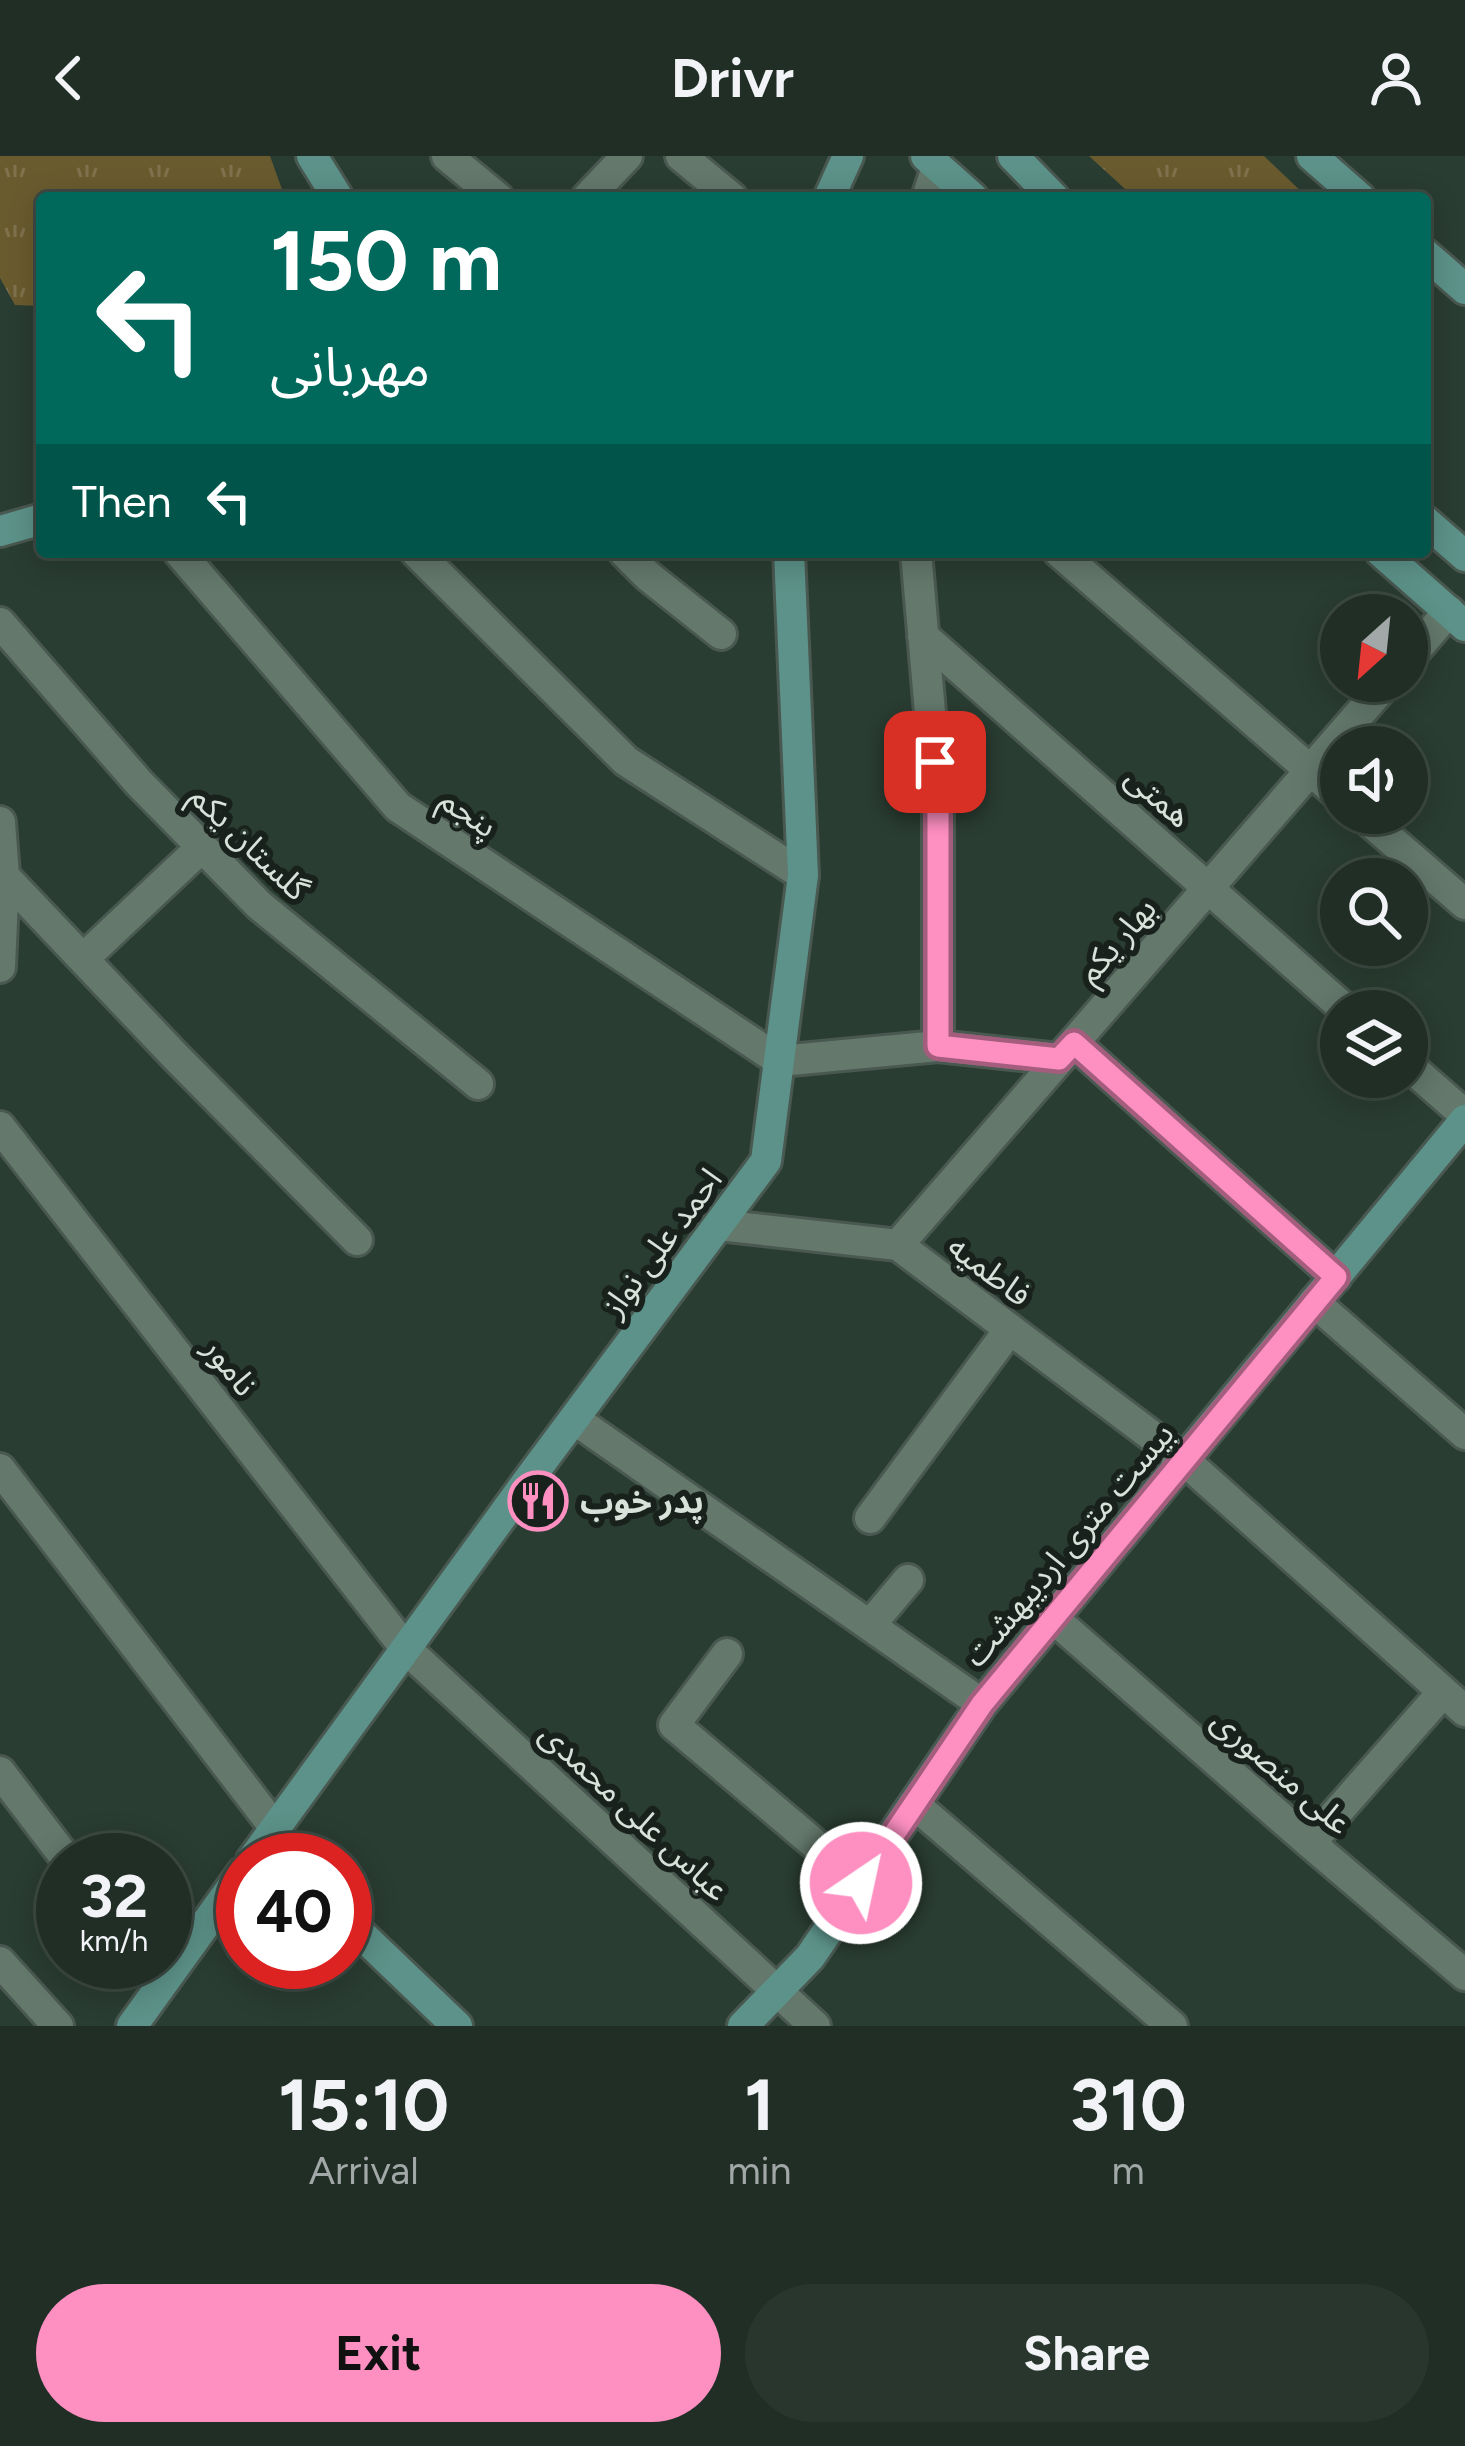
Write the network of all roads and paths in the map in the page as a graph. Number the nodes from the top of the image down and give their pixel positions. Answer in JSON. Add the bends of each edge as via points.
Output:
{"nodes":[{"id":1,"x":312,"y":156,"type":"edge"},
{"id":2,"x":447,"y":156,"type":"edge"},
{"id":3,"x":627,"y":156,"type":"edge"},
{"id":4,"x":681,"y":156,"type":"edge"},
{"id":5,"x":848,"y":156,"type":"edge"},
{"id":6,"x":1013,"y":156,"type":"edge"},
{"id":7,"x":1312,"y":156,"type":"edge"},
{"id":8,"x":931,"y":162,"type":"edge"},
{"id":9,"x":334,"y":192,"type":"edge"},
{"id":10,"x":491,"y":192,"type":"edge"},
{"id":11,"x":593,"y":192,"type":"edge"},
{"id":12,"x":725,"y":192,"type":"edge"},
{"id":13,"x":832,"y":192,"type":"edge"},
{"id":14,"x":928,"y":192,"type":"edge"},
{"id":15,"x":966,"y":192,"type":"edge"},
{"id":16,"x":1048,"y":192,"type":"edge"},
{"id":17,"x":1353,"y":192,"type":"edge"},
{"id":18,"x":1431,"y":259,"type":"edge"},
{"id":19,"x":1465,"y":290,"type":"edge"},
{"id":20,"x":36,"y":521,"type":"edge"},
{"id":21,"x":1431,"y":526,"type":"edge"},
{"id":22,"x":0,"y":532,"type":"edge"},
{"id":23,"x":1465,"y":556,"type":"edge"},
{"id":24,"x":184,"y":558,"type":"edge"},
{"id":25,"x":422,"y":558,"type":"edge"},
{"id":26,"x":630,"y":558,"type":"edge"},
{"id":27,"x":789,"y":558,"type":"edge"},
{"id":28,"x":916,"y":558,"type":"edge"},
{"id":29,"x":1066,"y":558,"type":"edge"},
{"id":30,"x":1388,"y":558,"type":"edge"},
{"id":31,"x":1457,"y":618,"type":"edge"},
{"id":32,"x":0,"y":623,"type":"edge"},
{"id":33,"x":722,"y":634,"type":"dead end"},
{"id":34,"x":923,"y":636,"type":"junction"},
{"id":35,"x":1428,"y":642,"type":"edge"},
{"id":36,"x":1370,"y":702,"type":"edge"},
{"id":37,"x":1311,"y":770,"type":"junction"},
{"id":38,"x":1320,"y":778,"type":"edge"},
{"id":39,"x":0,"y":822,"type":"edge"},
{"id":40,"x":1384,"y":834,"type":"edge"},
{"id":41,"x":202,"y":847,"type":"junction"},
{"id":42,"x":803,"y":875,"type":"junction"},
{"id":43,"x":4,"y":876,"type":"junction"},
{"id":44,"x":1208,"y":888,"type":"junction"},
{"id":45,"x":1465,"y":904,"type":"edge"},
{"id":46,"x":83,"y":959,"type":"junction"},
{"id":47,"x":0,"y":967,"type":"edge"},
{"id":48,"x":1323,"y":990,"type":"edge"},
{"id":49,"x":938,"y":1046,"type":"junction"},
{"id":50,"x":1067,"y":1051,"type":"junction"},
{"id":51,"x":781,"y":1060,"type":"junction"},
{"id":52,"x":478,"y":1084,"type":"dead end"},
{"id":53,"x":1428,"y":1089,"type":"edge"},
{"id":54,"x":0,"y":1127,"type":"edge"},
{"id":55,"x":1462,"y":1130,"type":"edge"},
{"id":56,"x":719,"y":1225,"type":"junction"},
{"id":57,"x":357,"y":1240,"type":"dead end"},
{"id":58,"x":898,"y":1246,"type":"junction"},
{"id":59,"x":1336,"y":1277,"type":"junction"},
{"id":60,"x":1315,"y":1302,"type":"junction"},
{"id":61,"x":1010,"y":1329,"type":"junction"},
{"id":62,"x":574,"y":1419,"type":"junction"},
{"id":63,"x":1465,"y":1435,"type":"edge"},
{"id":64,"x":1184,"y":1460,"type":"junction"},
{"id":65,"x":0,"y":1469,"type":"edge"},
{"id":66,"x":870,"y":1518,"type":"dead end"},
{"id":67,"x":908,"y":1580,"type":"dead end"},
{"id":68,"x":1053,"y":1618,"type":"junction"},
{"id":69,"x":870,"y":1625,"type":"junction"},
{"id":70,"x":406,"y":1649,"type":"junction"},
{"id":71,"x":727,"y":1654,"type":"dead end"},
{"id":72,"x":1454,"y":1701,"type":"edge"},
{"id":73,"x":982,"y":1704,"type":"junction"},
{"id":74,"x":0,"y":1772,"type":"edge"},
{"id":75,"x":914,"y":1804,"type":"junction"},
{"id":76,"x":46,"y":1833,"type":"edge"},
{"id":77,"x":257,"y":1833,"type":"edge"},
{"id":78,"x":278,"y":1833,"type":"edge"},
{"id":79,"x":1310,"y":1844,"type":"junction"},
{"id":80,"x":861,"y":1883,"type":"junction"},
{"id":81,"x":216,"y":1903,"type":"edge"},
{"id":82,"x":192,"y":1930,"type":"edge"},
{"id":83,"x":372,"y":1945,"type":"edge"},
{"id":84,"x":0,"y":1962,"type":"edge"},
{"id":85,"x":1465,"y":1975,"type":"edge"},
{"id":86,"x":147,"y":1989,"type":"edge"},
{"id":87,"x":777,"y":1991,"type":"junction"},
{"id":88,"x":58,"y":2026,"type":"edge"},
{"id":89,"x":132,"y":2026,"type":"edge"},
{"id":90,"x":457,"y":2026,"type":"edge"},
{"id":91,"x":743,"y":2026,"type":"edge"},
{"id":92,"x":815,"y":2026,"type":"edge"},
{"id":93,"x":1172,"y":2026,"type":"edge"}],
"edges":[{"from":1,"to":9,"type":"main road"},
{"from":2,"to":10,"type":"street"},
{"from":3,"to":11,"type":"street"},
{"from":4,"to":12,"type":"street"},
{"from":5,"to":13,"type":"main road"},
{"from":6,"to":16,"type":"main road"},
{"from":7,"to":17,"type":"main road"},
{"from":8,"to":14,"type":"street"},
{"from":8,"to":15,"type":"main road"},
{"from":18,"to":19,"type":"main road"},
{"from":20,"to":22,"type":"main road"},
{"from":21,"to":23,"type":"main road"},
{"from":24,"to":51,"type":"street","name":"پنجم","via":[[398,807]]},
{"from":25,"to":42,"type":"street","via":[[626,761]]},
{"from":26,"to":33,"type":"street"},
{"from":27,"to":42,"type":"main road","name":"احمد علی نواز"},
{"from":28,"to":34,"type":"street"},
{"from":29,"to":37,"type":"street"},
{"from":30,"to":31,"type":"main road"},
{"from":31,"to":35,"type":"street"},
{"from":32,"to":41,"type":"street","name":"گلستان یکم"},
{"from":34,"to":44,"type":"street","name":"همتی"},
{"from":34,"to":49,"type":"street","via":[[938,804]]},
{"from":36,"to":37,"type":"street","name":"بهار یکم"},
{"from":37,"to":38,"type":"street"},
{"from":37,"to":44,"type":"street","name":"بهار یکم"},
{"from":39,"to":43,"type":"street"},
{"from":40,"to":45,"type":"street"},
{"from":41,"to":46,"type":"street"},
{"from":41,"to":52,"type":"street","name":"گلستان یکم","via":[[259,905]]},
{"from":42,"to":51,"type":"main road","name":"احمد علی نواز"},
{"from":43,"to":46,"type":"street"},
{"from":43,"to":47,"type":"street"},
{"from":44,"to":48,"type":"street","name":"همتی"},
{"from":44,"to":50,"type":"street","name":"بهار یکم"},
{"from":46,"to":57,"type":"street"},
{"from":49,"to":50,"type":"street"},
{"from":49,"to":51,"type":"street"},
{"from":50,"to":58,"type":"street","name":"بهار یکم"},
{"from":50,"to":59,"type":"street"},
{"from":51,"to":56,"type":"main road","name":"احمد علی نواز","via":[[766,1161]]},
{"from":53,"to":55,"type":"street"},
{"from":54,"to":70,"type":"street","name":"نامور"},
{"from":55,"to":59,"type":"main road","name":"بیست متری اردیبهشت"},
{"from":56,"to":58,"type":"street","name":"فاطمیه"},
{"from":56,"to":62,"type":"main road","name":"احمد علی نواز"},
{"from":58,"to":61,"type":"street","name":"فاطمیه"},
{"from":59,"to":60,"type":"main road","name":"بیست متری اردیبهشت"},
{"from":60,"to":63,"type":"street"},
{"from":60,"to":64,"type":"main road","name":"بیست متری اردیبهشت"},
{"from":61,"to":64,"type":"street","name":"فاطمیه"},
{"from":61,"to":66,"type":"street"},
{"from":62,"to":69,"type":"street"},
{"from":62,"to":70,"type":"main road","name":"احمد علی نواز"},
{"from":64,"to":68,"type":"main road","name":"بیست متری اردیبهشت"},
{"from":64,"to":72,"type":"street","name":"فاطمیه"},
{"from":65,"to":77,"type":"street"},
{"from":67,"to":69,"type":"street"},
{"from":68,"to":73,"type":"main road","name":"بیست متری اردیبهشت"},
{"from":68,"to":79,"type":"street","name":"علی منصوری"},
{"from":69,"to":73,"type":"street"},
{"from":70,"to":78,"type":"main road","name":"احمد علی نواز"},
{"from":70,"to":87,"type":"street","name":"عباس علی محمدی"},
{"from":71,"to":80,"type":"street","via":[[674,1725]]},
{"from":72,"to":79,"type":"street"},
{"from":73,"to":75,"type":"main road","name":"بیست متری اردیبهشت"},
{"from":74,"to":76,"type":"street"},
{"from":75,"to":80,"type":"main road","name":"بیست متری اردیبهشت"},
{"from":75,"to":93,"type":"street"},
{"from":79,"to":85,"type":"street","name":"علی منصوری"},
{"from":80,"to":87,"type":"main road","name":"بیست متری اردیبهشت"},
{"from":81,"to":82,"type":"main road"},
{"from":83,"to":90,"type":"main road"},
{"from":84,"to":88,"type":"street"},
{"from":86,"to":89,"type":"main road"},
{"from":87,"to":91,"type":"main road","name":"بیست متری اردیبهشت"},
{"from":87,"to":92,"type":"street","name":"عباس علی محمدی"}]}
